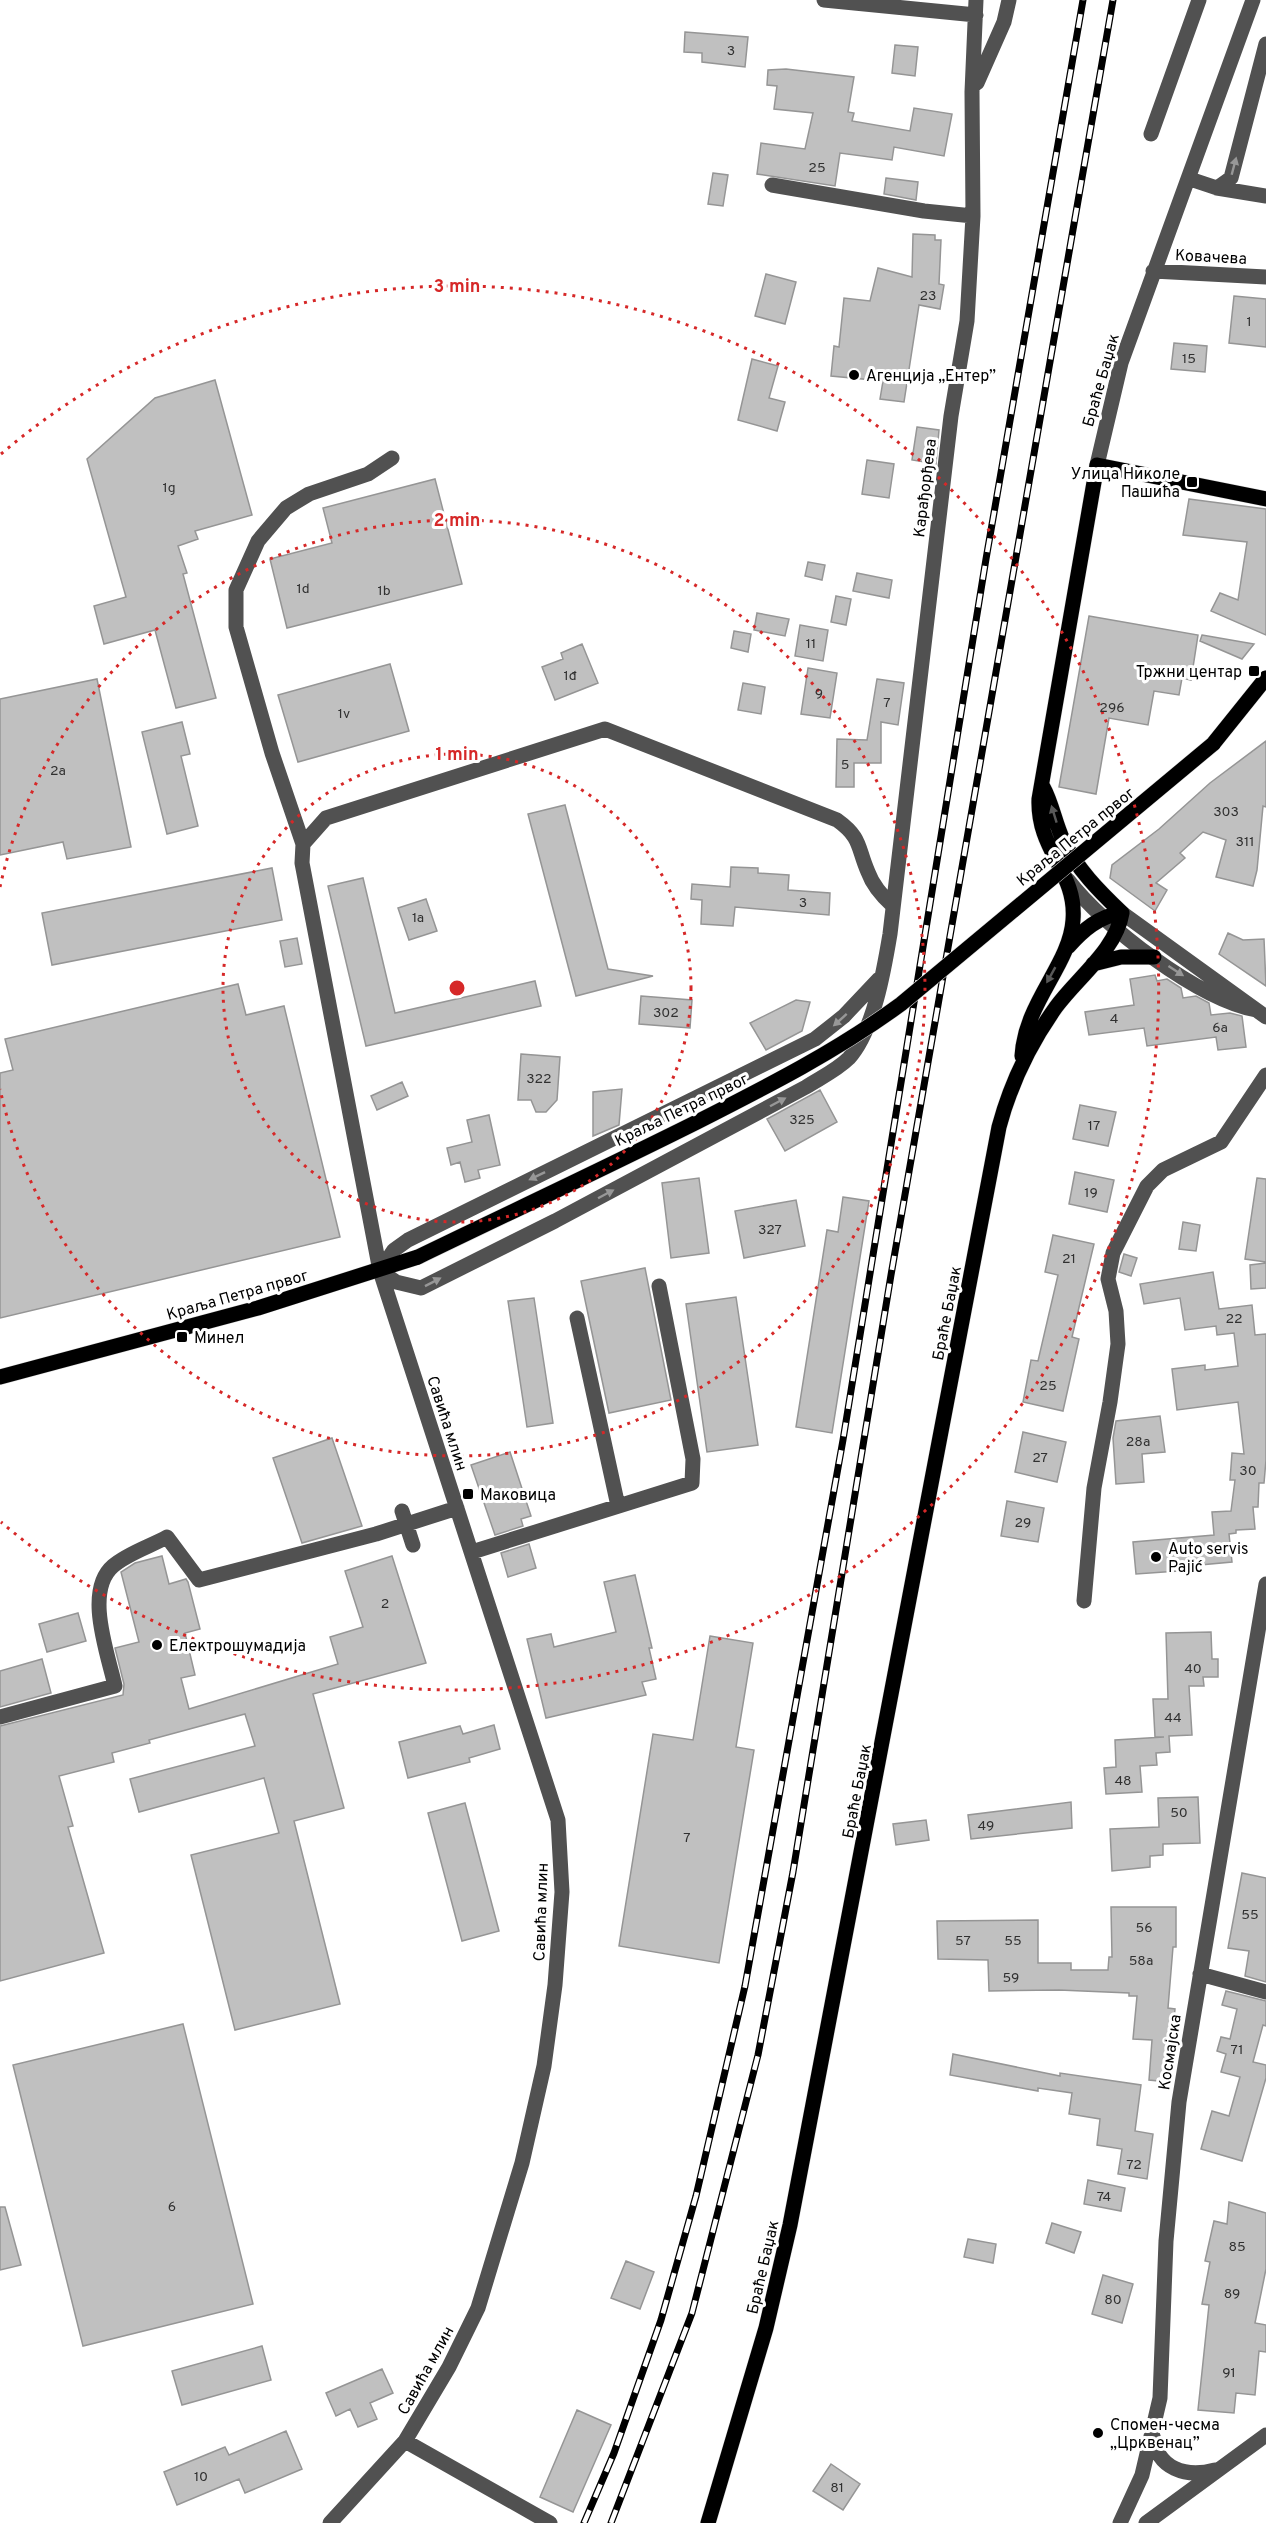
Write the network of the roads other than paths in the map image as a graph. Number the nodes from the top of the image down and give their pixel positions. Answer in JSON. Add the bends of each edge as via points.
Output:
{"nodes":[{"id":1,"x":824,"y":0,"type":"edge"},
{"id":2,"x":1010,"y":0,"type":"edge"},
{"id":3,"x":1199,"y":0,"type":"edge"},
{"id":4,"x":1253,"y":0,"type":"edge"},
{"id":5,"x":976,"y":7,"type":"edge"},
{"id":6,"x":1266,"y":44,"type":"edge"},
{"id":7,"x":972,"y":92,"type":"junction"},
{"id":8,"x":1151,"y":134,"type":"dead end"},
{"id":9,"x":1190,"y":179,"type":"junction"},
{"id":10,"x":772,"y":185,"type":"dead end"},
{"id":11,"x":1217,"y":188,"type":"junction"},
{"id":12,"x":1266,"y":196,"type":"edge"},
{"id":13,"x":974,"y":216,"type":"junction"},
{"id":14,"x":1153,"y":271,"type":"junction"},
{"id":15,"x":1266,"y":277,"type":"edge"},
{"id":16,"x":392,"y":458,"type":"dead end"},
{"id":17,"x":1097,"y":465,"type":"junction"},
{"id":18,"x":1266,"y":499,"type":"edge"},
{"id":19,"x":1266,"y":678,"type":"edge"},
{"id":20,"x":1043,"y":787,"type":"junction"},
{"id":21,"x":303,"y":844,"type":"junction"},
{"id":22,"x":1068,"y":880,"type":"junction"},
{"id":23,"x":893,"y":906,"type":"junction"},
{"id":24,"x":1122,"y":913,"type":"junction"},
{"id":25,"x":1101,"y":918,"type":"junction"},
{"id":26,"x":1117,"y":931,"type":"junction"},
{"id":27,"x":1064,"y":951,"type":"junction"},
{"id":28,"x":1154,"y":957,"type":"junction"},
{"id":29,"x":1090,"y":965,"type":"junction"},
{"id":30,"x":881,"y":978,"type":"junction"},
{"id":31,"x":1261,"y":1013,"type":"edge"},
{"id":32,"x":1021,"y":1062,"type":"junction"},
{"id":33,"x":1266,"y":1075,"type":"edge"},
{"id":34,"x":380,"y":1271,"type":"junction"},
{"id":35,"x":659,"y":1286,"type":"dead end"},
{"id":36,"x":577,"y":1318,"type":"dead end"},
{"id":37,"x":0,"y":1377,"type":"edge"},
{"id":38,"x":618,"y":1506,"type":"junction"},
{"id":39,"x":457,"y":1508,"type":"junction"},
{"id":40,"x":404,"y":1518,"type":"junction"},
{"id":41,"x":413,"y":1545,"type":"dead end"},
{"id":42,"x":472,"y":1552,"type":"junction"},
{"id":43,"x":1266,"y":1584,"type":"edge"},
{"id":44,"x":1084,"y":1601,"type":"dead end"},
{"id":45,"x":0,"y":1717,"type":"edge"},
{"id":46,"x":1200,"y":1974,"type":"junction"},
{"id":47,"x":1266,"y":1992,"type":"edge"},
{"id":48,"x":1266,"y":2435,"type":"edge"},
{"id":49,"x":1153,"y":2436,"type":"junction"},
{"id":50,"x":405,"y":2441,"type":"junction"},
{"id":51,"x":1221,"y":2469,"type":"junction"},
{"id":52,"x":330,"y":2523,"type":"edge"},
{"id":53,"x":550,"y":2523,"type":"edge"},
{"id":54,"x":708,"y":2523,"type":"edge"},
{"id":55,"x":1120,"y":2523,"type":"edge"},
{"id":56,"x":1146,"y":2523,"type":"edge"}],
"edges":[{"from":1,"to":5,"type":"street"},
{"from":2,"to":7,"type":"street"},
{"from":3,"to":8,"type":"street"},
{"from":4,"to":9,"type":"street","name":"Браће Баџак"},
{"from":5,"to":7,"type":"street","name":"Карађорђева"},
{"from":11,"to":6,"type":"street","one_way":true,"via":[[1231,178]]},
{"from":7,"to":13,"type":"street","name":"Карађорђева"},
{"from":9,"to":11,"type":"street"},
{"from":9,"to":14,"type":"street","name":"Браће Баџак"},
{"from":10,"to":13,"type":"street"},
{"from":11,"to":12,"type":"street"},
{"from":13,"to":23,"type":"street","name":"Карађорђева","via":[[967,321],[951,416]]},
{"from":14,"to":15,"type":"street","name":"Ковачева"},
{"from":14,"to":17,"type":"street","name":"Браће Баџак","via":[[1121,363]]},
{"from":16,"to":21,"type":"street","name":"Савића млин","via":[[368,474],[309,494],[286,508],[258,541],[236,590],[236,627]]},
{"from":17,"to":18,"type":"main road"},
{"from":17,"to":20,"type":"main road","name":"Браће Баџак"},
{"from":19,"to":34,"type":"main road","name":"Краља Петра првог","bridge":true,"via":[[1213,744],[901,1004],[856,1037],[682,1129],[418,1257]]},
{"from":20,"to":22,"type":"main road","name":"Браће Баџак","via":[[1039,799],[1040,825]]},
{"from":24,"to":20,"type":"main road","name":"Браће Баџак","one_way":true,"via":[[1073,858]]},
{"from":21,"to":23,"type":"street","via":[[326,818],[605,729],[837,820],[861,846],[872,880]]},
{"from":21,"to":34,"type":"street","name":"Савића млин","via":[[302,863]]},
{"from":22,"to":25,"type":"street"},
{"from":22,"to":27,"type":"main road","name":"Браће Баџак","via":[[1073,919]]},
{"from":23,"to":30,"type":"street","name":"Карађорђева"},
{"from":24,"to":25,"type":"main road"},
{"from":24,"to":26,"type":"main road","name":"Браће Баџак"},
{"from":24,"to":31,"type":"street"},
{"from":25,"to":26,"type":"street"},
{"from":25,"to":27,"type":"main road"},
{"from":26,"to":28,"type":"street"},
{"from":26,"to":29,"type":"main road","name":"Браће Баџак"},
{"from":27,"to":32,"type":"main road","name":"Браће Баџак","one_way":true,"via":[[1026,1026]]},
{"from":28,"to":29,"type":"main road","via":[[1121,957]]},
{"from":28,"to":31,"type":"street","one_way":true,"via":[[1226,1002]]},
{"from":29,"to":32,"type":"main road","name":"Браће Баџак","via":[[1055,1008]]},
{"from":30,"to":34,"type":"street","one_way":true,"via":[[844,1017],[815,1039],[408,1240],[394,1250]]},
{"from":34,"to":30,"type":"street","name":"Карађорђева","one_way":true,"via":[[396,1282],[421,1288],[806,1087],[850,1056],[869,1019]]},
{"from":32,"to":54,"type":"main road","name":"Браће Баџак","via":[[999,1127],[783,2257]]},
{"from":33,"to":44,"type":"street","via":[[1221,1142],[1163,1170],[1147,1186],[1113,1253],[1108,1279],[1116,1311],[1118,1344],[1094,1488]]},
{"from":34,"to":37,"type":"main road","name":"Краља Петра првог"},
{"from":34,"to":39,"type":"street","name":"Савића млин"},
{"from":35,"to":38,"type":"street","via":[[693,1459],[692,1483]]},
{"from":36,"to":38,"type":"street"},
{"from":38,"to":42,"type":"street"},
{"from":39,"to":40,"type":"street"},
{"from":39,"to":42,"type":"street","name":"Савића млин"},
{"from":40,"to":41,"type":"street"},
{"from":40,"to":45,"type":"street","via":[[199,1580],[167,1537],[113,1566],[102,1585],[98,1608],[115,1686]]},
{"from":42,"to":50,"type":"street","name":"Савића млин","via":[[558,1820],[562,1892],[556,1973],[544,2066],[522,2163],[478,2308]]},
{"from":43,"to":46,"type":"street","name":"Космајска"},
{"from":46,"to":47,"type":"street"},
{"from":46,"to":49,"type":"street","name":"Космајска","via":[[1175,2136],[1166,2241],[1162,2378]]},
{"from":48,"to":51,"type":"street"},
{"from":49,"to":51,"type":"street","via":[[1160,2459],[1171,2467],[1194,2474]]},
{"from":49,"to":55,"type":"street","name":"Космајска","via":[[1135,2492]]},
{"from":50,"to":52,"type":"street","name":"Савића млин"},
{"from":50,"to":53,"type":"street"},
{"from":51,"to":56,"type":"street"}]}
